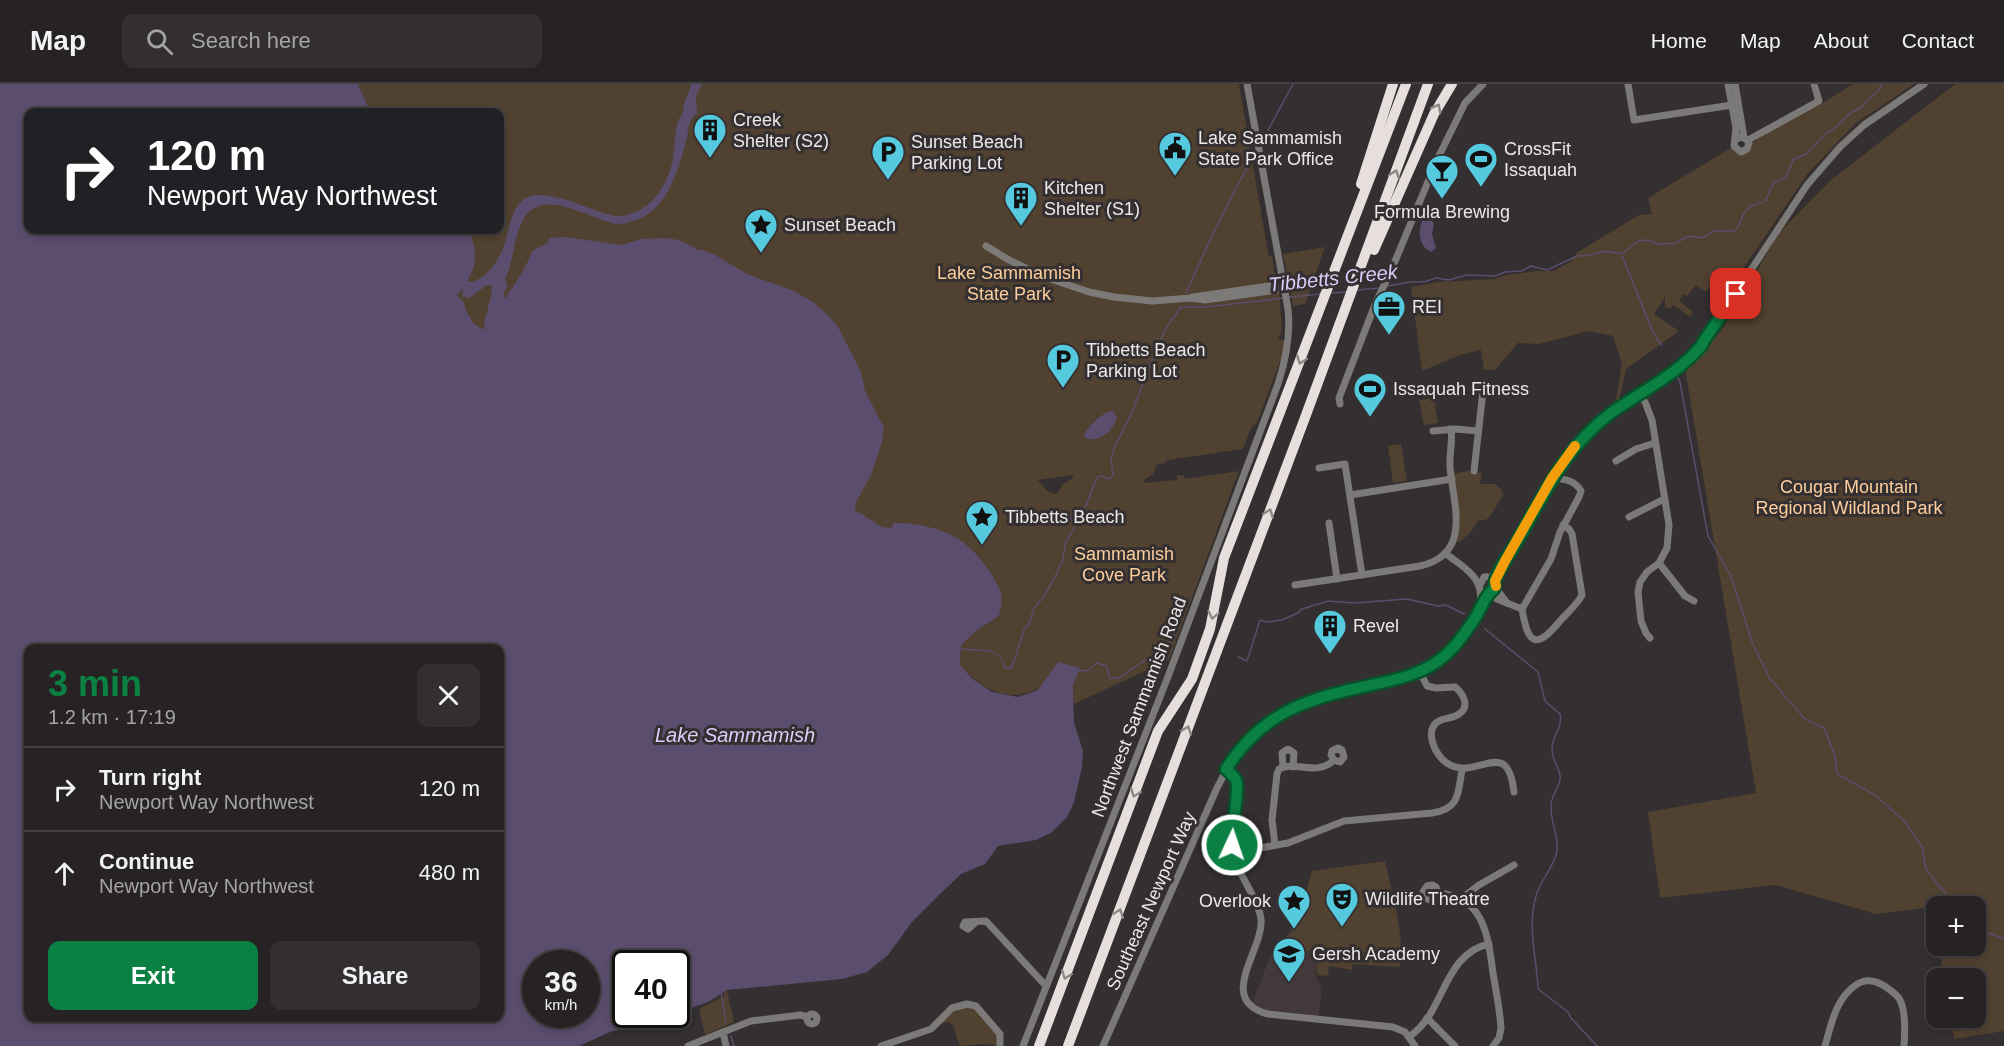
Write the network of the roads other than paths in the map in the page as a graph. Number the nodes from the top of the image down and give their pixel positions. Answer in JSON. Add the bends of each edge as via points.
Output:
{"nodes":[{"id":1,"x":1248,"y":84,"type":"edge"},
{"id":2,"x":1395,"y":84,"type":"edge"},
{"id":3,"x":1406,"y":84,"type":"edge"},
{"id":4,"x":1428,"y":84,"type":"edge"},
{"id":5,"x":1452,"y":84,"type":"edge"},
{"id":6,"x":1483,"y":84,"type":"edge"},
{"id":7,"x":1628,"y":84,"type":"edge"},
{"id":8,"x":1728,"y":84,"type":"edge"},
{"id":9,"x":1735,"y":84,"type":"edge"},
{"id":10,"x":1814,"y":84,"type":"edge"},
{"id":11,"x":1924,"y":84,"type":"edge"},
{"id":12,"x":1731,"y":105,"type":"junction"},
{"id":13,"x":1746,"y":139,"type":"junction"},
{"id":14,"x":1735,"y":140,"type":"junction"},
{"id":15,"x":986,"y":246,"type":"dead end"},
{"id":16,"x":1284,"y":289,"type":"junction"},
{"id":17,"x":1354,"y":292,"type":"junction"},
{"id":18,"x":1326,"y":295,"type":"junction"},
{"id":19,"x":1483,"y":391,"type":"dead end"},
{"id":20,"x":1640,"y":394,"type":"junction"},
{"id":21,"x":1340,"y":404,"type":"dead end"},
{"id":22,"x":1451,"y":429,"type":"junction"},
{"id":23,"x":1478,"y":431,"type":"junction"},
{"id":24,"x":1433,"y":432,"type":"dead end"},
{"id":25,"x":1655,"y":443,"type":"junction"},
{"id":26,"x":1616,"y":461,"type":"dead end"},
{"id":27,"x":1560,"y":466,"type":"junction"},
{"id":28,"x":1319,"y":468,"type":"dead end"},
{"id":29,"x":1474,"y":471,"type":"dead end"},
{"id":30,"x":1552,"y":478,"type":"junction"},
{"id":31,"x":1452,"y":479,"type":"junction"},
{"id":32,"x":1566,"y":479,"type":"junction"},
{"id":33,"x":1350,"y":495,"type":"junction"},
{"id":34,"x":1664,"y":499,"type":"junction"},
{"id":35,"x":1629,"y":517,"type":"dead end"},
{"id":36,"x":1329,"y":523,"type":"dead end"},
{"id":37,"x":1563,"y":525,"type":"junction"},
{"id":38,"x":1445,"y":553,"type":"junction"},
{"id":39,"x":1659,"y":563,"type":"junction"},
{"id":40,"x":1362,"y":575,"type":"junction"},
{"id":41,"x":1337,"y":579,"type":"junction"},
{"id":42,"x":1295,"y":585,"type":"dead end"},
{"id":43,"x":1488,"y":585,"type":"junction"},
{"id":44,"x":1694,"y":601,"type":"dead end"},
{"id":45,"x":1522,"y":609,"type":"junction"},
{"id":46,"x":1650,"y":638,"type":"dead end"},
{"id":47,"x":1420,"y":672,"type":"junction"},
{"id":48,"x":1334,"y":760,"type":"dead end"},
{"id":49,"x":1283,"y":766,"type":"junction"},
{"id":50,"x":1293,"y":767,"type":"junction"},
{"id":51,"x":1226,"y":769,"type":"junction"},
{"id":52,"x":1462,"y":769,"type":"junction"},
{"id":53,"x":1514,"y":792,"type":"dead end"},
{"id":54,"x":1275,"y":845,"type":"junction"},
{"id":55,"x":1233,"y":853,"type":"junction"},
{"id":56,"x":1514,"y":865,"type":"dead end"},
{"id":57,"x":1438,"y":893,"type":"dead end"},
{"id":58,"x":1462,"y":898,"type":"junction"},
{"id":59,"x":976,"y":922,"type":"dead end"},
{"id":60,"x":1489,"y":944,"type":"junction"},
{"id":61,"x":1046,"y":986,"type":"junction"},
{"id":62,"x":808,"y":1017,"type":"dead end"},
{"id":63,"x":1428,"y":1018,"type":"junction"},
{"id":64,"x":723,"y":1032,"type":"junction"},
{"id":65,"x":1410,"y":1037,"type":"junction"},
{"id":66,"x":688,"y":1046,"type":"edge"},
{"id":67,"x":726,"y":1046,"type":"edge"},
{"id":68,"x":881,"y":1046,"type":"edge"},
{"id":69,"x":1000,"y":1046,"type":"edge"},
{"id":70,"x":1023,"y":1046,"type":"edge"},
{"id":71,"x":1039,"y":1046,"type":"edge"},
{"id":72,"x":1068,"y":1046,"type":"edge"},
{"id":73,"x":1103,"y":1046,"type":"edge"},
{"id":74,"x":1415,"y":1046,"type":"edge"},
{"id":75,"x":1455,"y":1046,"type":"edge"},
{"id":76,"x":1493,"y":1046,"type":"edge"},
{"id":77,"x":1825,"y":1046,"type":"edge"},
{"id":78,"x":1904,"y":1046,"type":"edge"}],
"edges":[{"from":1,"to":16,"type":"street","name":"Northwest Sammamish Road"},
{"from":2,"to":18,"type":"highway"},
{"from":3,"to":18,"type":"highway"},
{"from":17,"to":4,"type":"highway","one_way":true},
{"from":17,"to":5,"type":"highway","one_way":true,"via":[[1434,114]]},
{"from":6,"to":21,"type":"street","via":[[1456,119],[1384,286],[1339,398]]},
{"from":7,"to":12,"type":"street","via":[[1634,120]]},
{"from":8,"to":12,"type":"street"},
{"from":9,"to":13,"type":"street"},
{"from":10,"to":13,"type":"street","via":[[1819,101]]},
{"from":11,"to":20,"type":"street","via":[[1840,147],[1807,184],[1703,342]]},
{"from":12,"to":14,"type":"street"},
{"from":13,"to":14,"type":"street"},
{"from":13,"to":14,"type":"street","via":[[1747,149],[1741,152]]},
{"from":15,"to":16,"type":"street","via":[[1028,270],[1089,292],[1152,301],[1205,300]]},
{"from":16,"to":61,"type":"street","name":"Northwest Sammamish Road","via":[[1289,337],[1278,384]]},
{"from":72,"to":17,"type":"highway","one_way":true},
{"from":18,"to":71,"type":"highway","one_way":true,"via":[[1224,558],[1210,629],[1192,679],[1158,731]]},
{"from":19,"to":23,"type":"street"},
{"from":20,"to":25,"type":"street","via":[[1652,420]]},
{"from":20,"to":27,"type":"street","via":[[1596,425]]},
{"from":22,"to":23,"type":"street"},
{"from":22,"to":24,"type":"street"},
{"from":22,"to":31,"type":"street"},
{"from":23,"to":29,"type":"street"},
{"from":25,"to":26,"type":"street"},
{"from":25,"to":34,"type":"street"},
{"from":27,"to":30,"type":"street"},
{"from":27,"to":32,"type":"street"},
{"from":28,"to":33,"type":"street","via":[[1345,464]]},
{"from":30,"to":32,"type":"street"},
{"from":30,"to":43,"type":"street"},
{"from":31,"to":33,"type":"street"},
{"from":31,"to":38,"type":"street","via":[[1457,522]]},
{"from":32,"to":37,"type":"street","via":[[1581,491]]},
{"from":33,"to":40,"type":"street"},
{"from":34,"to":35,"type":"street"},
{"from":34,"to":39,"type":"street","via":[[1669,540]]},
{"from":36,"to":41,"type":"street"},
{"from":37,"to":45,"type":"street","via":[[1551,559]]},
{"from":37,"to":45,"type":"street","via":[[1572,534],[1582,595],[1546,638],[1527,634]]},
{"from":38,"to":40,"type":"street","via":[[1425,565]]},
{"from":38,"to":43,"type":"street"},
{"from":39,"to":44,"type":"street","via":[[1685,596]]},
{"from":39,"to":46,"type":"street","via":[[1647,572],[1638,592],[1641,621]]},
{"from":40,"to":41,"type":"street"},
{"from":41,"to":42,"type":"street"},
{"from":43,"to":45,"type":"street","via":[[1497,599]]},
{"from":43,"to":47,"type":"street","name":"Southeast Newport Way","via":[[1479,611],[1462,637],[1449,652]]},
{"from":47,"to":51,"type":"street","name":"Southeast Newport Way","via":[[1319,697],[1294,708],[1260,729]]},
{"from":47,"to":52,"type":"street","via":[[1428,686],[1455,687],[1463,697],[1462,711],[1438,722],[1431,737],[1441,758]]},
{"from":48,"to":50,"type":"street","via":[[1320,767]]},
{"from":49,"to":50,"type":"street"},
{"from":49,"to":50,"type":"street","via":[[1282,753],[1288,749],[1294,753]]},
{"from":49,"to":54,"type":"street","via":[[1277,774],[1272,814]]},
{"from":51,"to":55,"type":"street","via":[[1238,786],[1232,825]]},
{"from":51,"to":73,"type":"street","name":"Southeast Newport Way"},
{"from":52,"to":53,"type":"street","via":[[1499,761],[1510,770]]},
{"from":52,"to":54,"type":"street","via":[[1457,798],[1446,810],[1344,822]]},
{"from":54,"to":55,"type":"street"},
{"from":55,"to":65,"type":"street","via":[[1261,918],[1244,991],[1251,1006],[1268,1014],[1399,1029]]},
{"from":56,"to":58,"type":"street"},
{"from":57,"to":58,"type":"street"},
{"from":58,"to":60,"type":"street","via":[[1480,917]]},
{"from":59,"to":61,"type":"street","via":[[986,921]]},
{"from":60,"to":63,"type":"street","via":[[1475,948],[1460,960]]},
{"from":60,"to":76,"type":"street","via":[[1501,1022],[1499,1038]]},
{"from":61,"to":70,"type":"street","name":"Northwest Sammamish Road"},
{"from":62,"to":64,"type":"street","via":[[759,1019]]},
{"from":63,"to":65,"type":"street"},
{"from":63,"to":75,"type":"street"},
{"from":64,"to":66,"type":"street"},
{"from":64,"to":67,"type":"street"},
{"from":65,"to":74,"type":"street"},
{"from":68,"to":69,"type":"street","via":[[931,1029],[952,1008],[970,1004],[1000,1034]]},
{"from":77,"to":78,"type":"street","via":[[1839,1005],[1852,988],[1871,980],[1898,997],[1903,1013]]}]}
